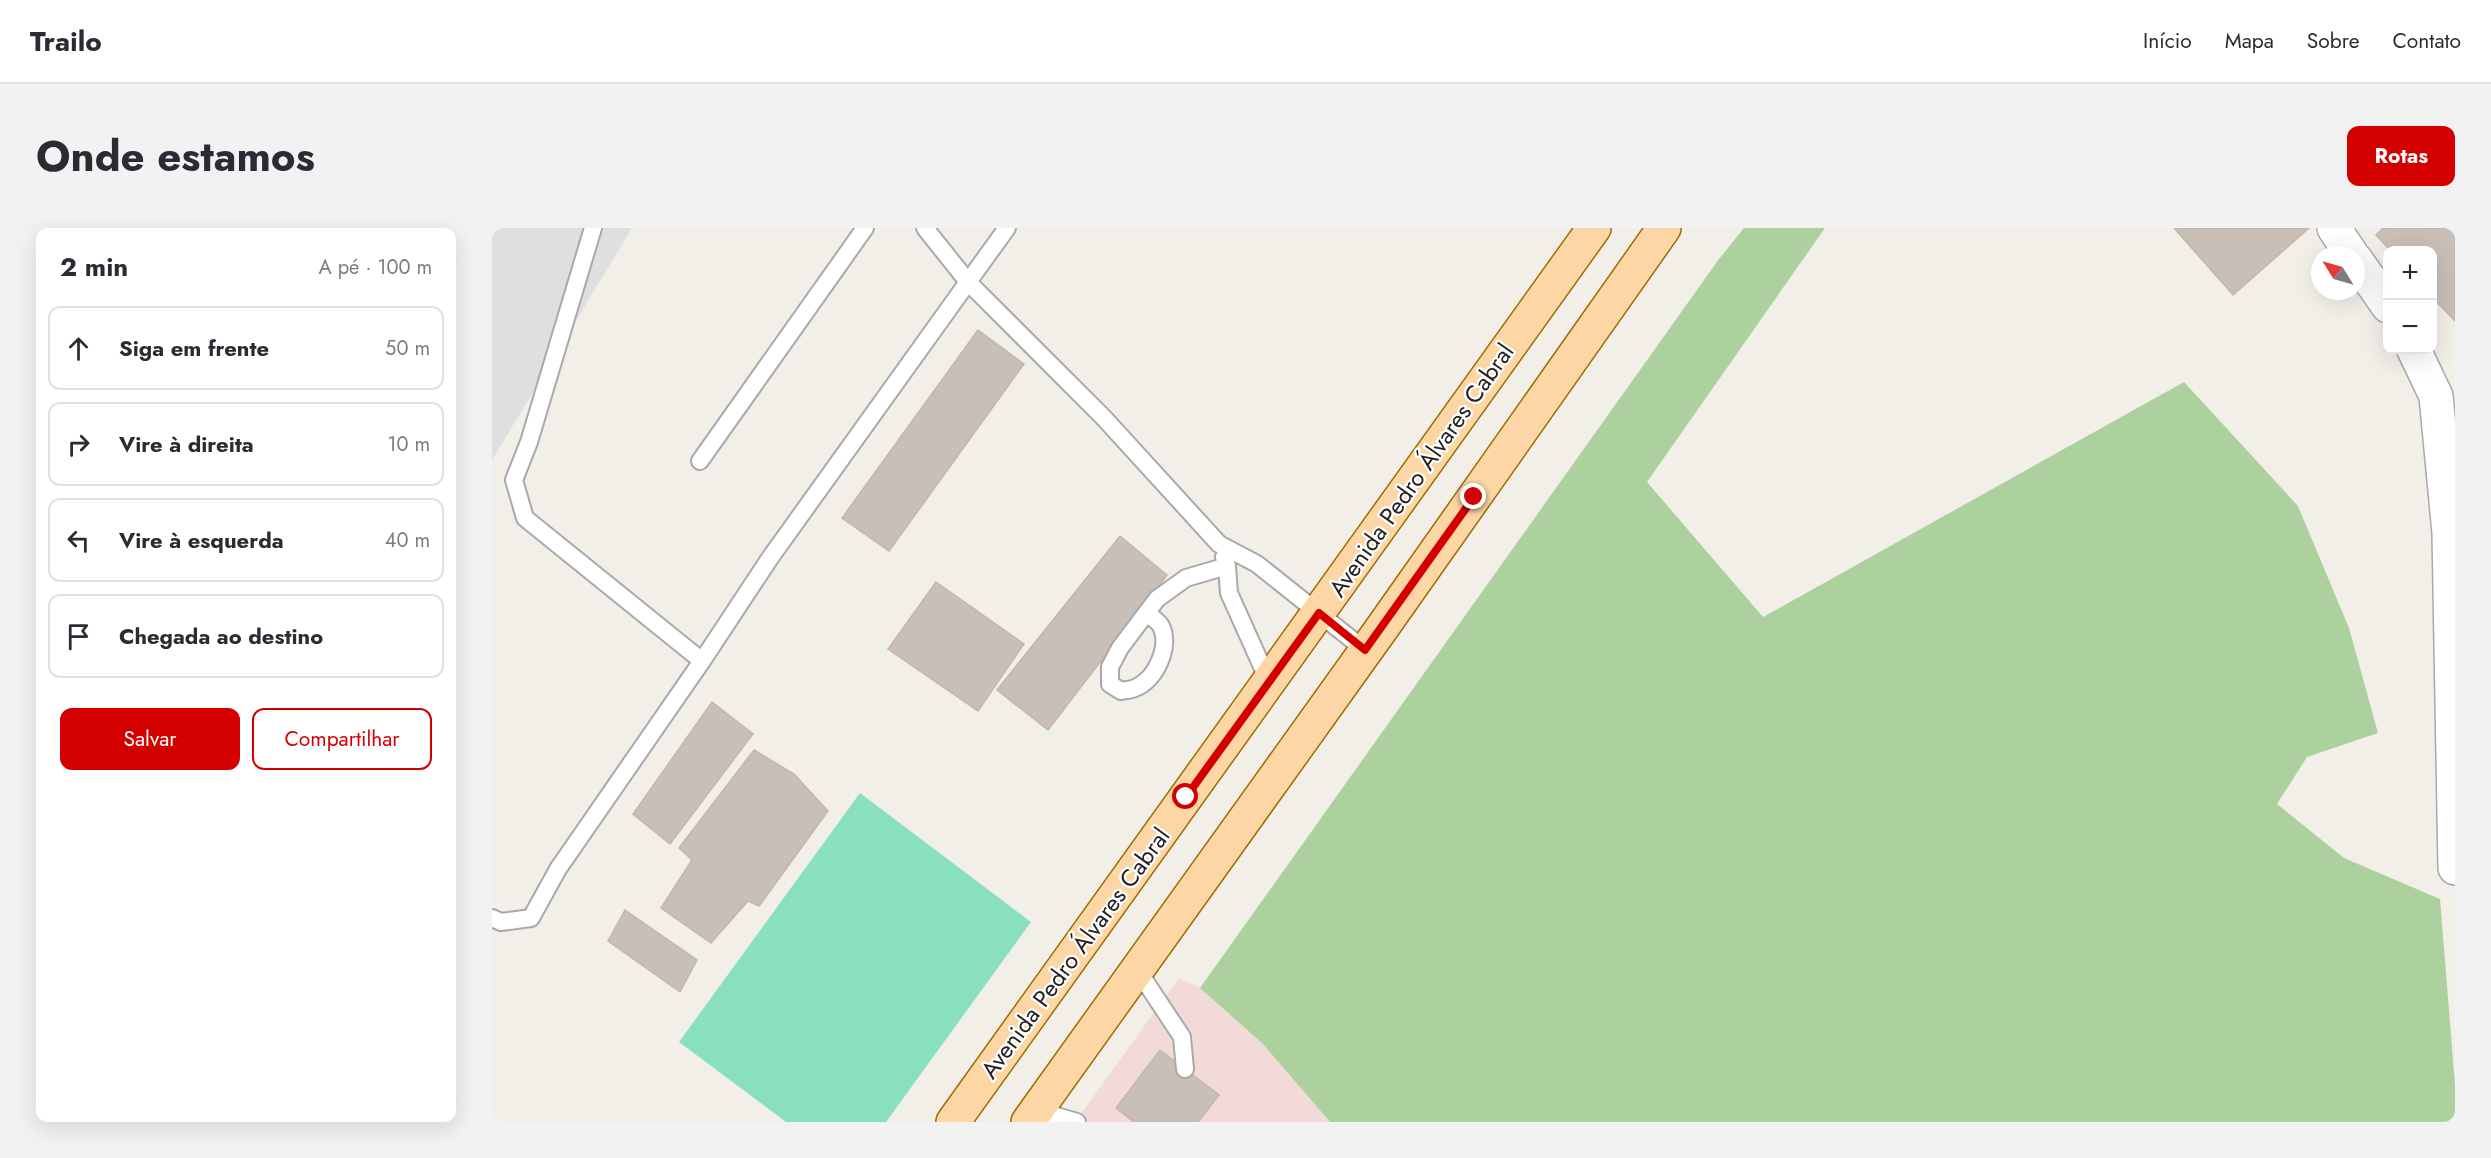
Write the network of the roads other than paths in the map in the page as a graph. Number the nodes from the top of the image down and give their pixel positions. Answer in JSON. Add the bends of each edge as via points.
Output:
{"nodes":[{"id":1,"x":592,"y":228,"type":"edge"},
{"id":2,"x":865,"y":228,"type":"edge"},
{"id":3,"x":925,"y":228,"type":"edge"},
{"id":4,"x":1007,"y":228,"type":"edge"},
{"id":5,"x":1594,"y":228,"type":"edge"},
{"id":6,"x":1664,"y":228,"type":"edge"},
{"id":7,"x":2334,"y":228,"type":"edge"},
{"id":8,"x":2346,"y":246,"type":"edge"},
{"id":9,"x":2365,"y":273,"type":"edge"},
{"id":10,"x":968,"y":282,"type":"junction"},
{"id":11,"x":2384,"y":300,"type":"edge"},
{"id":12,"x":2416,"y":354,"type":"edge"},
{"id":13,"x":700,"y":461,"type":"dead end"},
{"id":14,"x":1219,"y":544,"type":"junction"},
{"id":15,"x":1227,"y":566,"type":"junction"},
{"id":16,"x":1147,"y":613,"type":"dead end"},
{"id":17,"x":1319,"y":613,"type":"junction"},
{"id":18,"x":1365,"y":650,"type":"junction"},
{"id":19,"x":702,"y":661,"type":"junction"},
{"id":20,"x":1269,"y":682,"type":"junction"},
{"id":21,"x":2455,"y":868,"type":"edge"},
{"id":22,"x":492,"y":918,"type":"edge"},
{"id":23,"x":1137,"y":969,"type":"junction"},
{"id":24,"x":1185,"y":1069,"type":"dead end"},
{"id":25,"x":1032,"y":1116,"type":"edge"},
{"id":26,"x":953,"y":1122,"type":"edge"},
{"id":27,"x":1077,"y":1122,"type":"edge"}],
"edges":[{"from":1,"to":19,"type":"lane","via":[[529,442],[514,480],[525,518]]},
{"from":2,"to":13,"type":"lane"},
{"from":3,"to":10,"type":"lane"},
{"from":4,"to":10,"type":"lane"},
{"from":5,"to":17,"type":"main road","name":"Avenida Pedro Álvares Cabral"},
{"from":6,"to":18,"type":"main road"},
{"from":7,"to":8,"type":"street"},
{"from":9,"to":11,"type":"street"},
{"from":10,"to":14,"type":"lane","via":[[1104,418]]},
{"from":10,"to":19,"type":"lane","via":[[770,558]]},
{"from":12,"to":21,"type":"street","via":[[2436,396],[2449,533]]},
{"from":14,"to":15,"type":"lane"},
{"from":14,"to":17,"type":"lane","via":[[1257,564]]},
{"from":15,"to":16,"type":"lane","via":[[1186,579],[1157,599]]},
{"from":15,"to":20,"type":"lane","via":[[1229,593]]},
{"from":17,"to":18,"type":"lane"},
{"from":17,"to":20,"type":"main road","name":"Avenida Pedro Álvares Cabral"},
{"from":18,"to":23,"type":"main road"},
{"from":19,"to":22,"type":"lane","via":[[558,869],[531,918],[501,922]]},
{"from":20,"to":26,"type":"main road","name":"Avenida Pedro Álvares Cabral"},
{"from":23,"to":24,"type":"lane","via":[[1182,1037]]},
{"from":23,"to":25,"type":"main road"},
{"from":25,"to":27,"type":"lane"}]}
